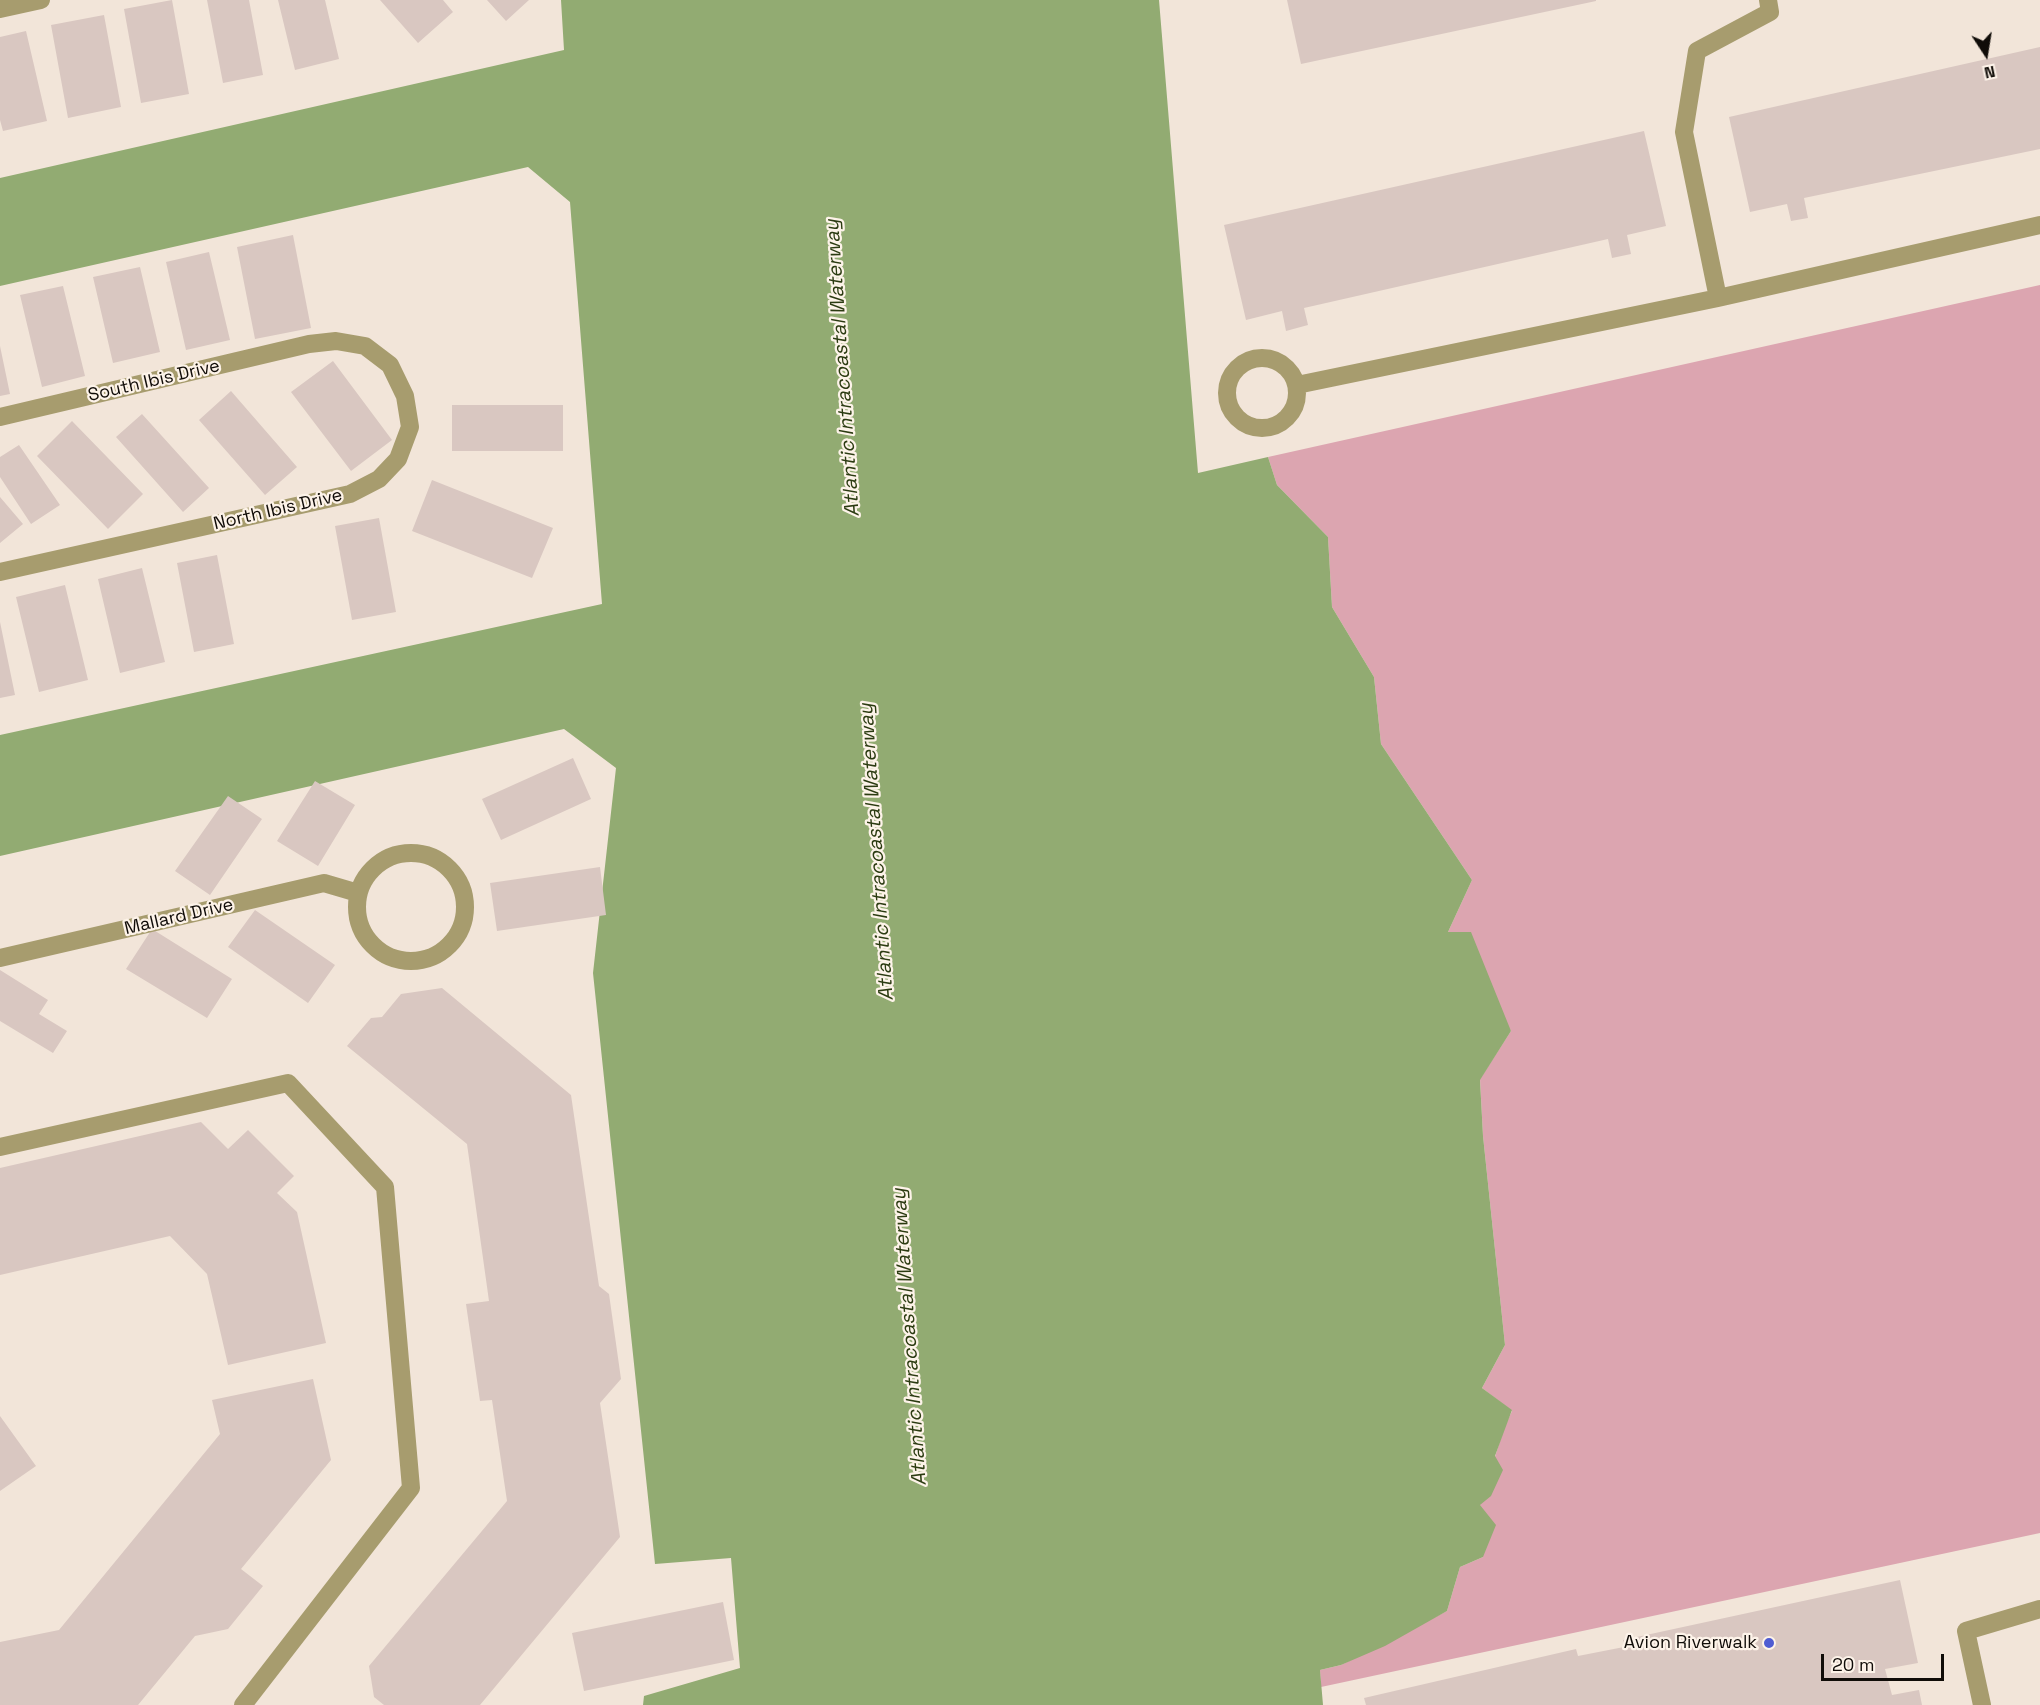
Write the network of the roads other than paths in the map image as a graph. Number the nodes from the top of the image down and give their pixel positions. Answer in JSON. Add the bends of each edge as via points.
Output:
{"nodes":[{"id":1,"x":41,"y":0,"type":"edge"},
{"id":2,"x":1768,"y":0,"type":"edge"},
{"id":3,"x":0,"y":9,"type":"edge"},
{"id":4,"x":2040,"y":225,"type":"edge"},
{"id":5,"x":1718,"y":298,"type":"junction"},
{"id":6,"x":309,"y":344,"type":"joint"},
{"id":7,"x":1297,"y":385,"type":"dead end"},
{"id":8,"x":0,"y":417,"type":"edge"},
{"id":9,"x":0,"y":572,"type":"edge"},
{"id":10,"x":358,"y":893,"type":"junction"},
{"id":11,"x":0,"y":958,"type":"edge"},
{"id":12,"x":0,"y":1148,"type":"edge"},
{"id":13,"x":2040,"y":1609,"type":"edge"},
{"id":14,"x":243,"y":1705,"type":"edge"},
{"id":15,"x":1982,"y":1705,"type":"edge"}],
"edges":[{"from":1,"to":3,"type":"street"},
{"from":2,"to":5,"type":"street","via":[[1770,12],[1697,51],[1684,132]]},
{"from":4,"to":5,"type":"street"},
{"from":5,"to":7,"type":"street"},
{"from":6,"to":8,"type":"street","name":"South Ibis Drive"},
{"from":6,"to":9,"type":"street","name":"North Ibis Drive","via":[[336,341],[365,346],[390,365],[405,396],[410,427],[398,459],[379,479],[350,494]]},
{"from":10,"to":10,"type":"street","via":[[356,911],[361,930],[371,945],[387,956],[405,961],[424,959],[441,951],[455,938],[463,921],[465,903],[460,884],[450,869],[434,858],[397,855],[366,876]]},
{"from":10,"to":11,"type":"street","name":"Mallard Drive","via":[[324,883]]},
{"from":12,"to":14,"type":"street","via":[[288,1083],[386,1187],[411,1488]]},
{"from":13,"to":15,"type":"street","via":[[1966,1631]]}]}
